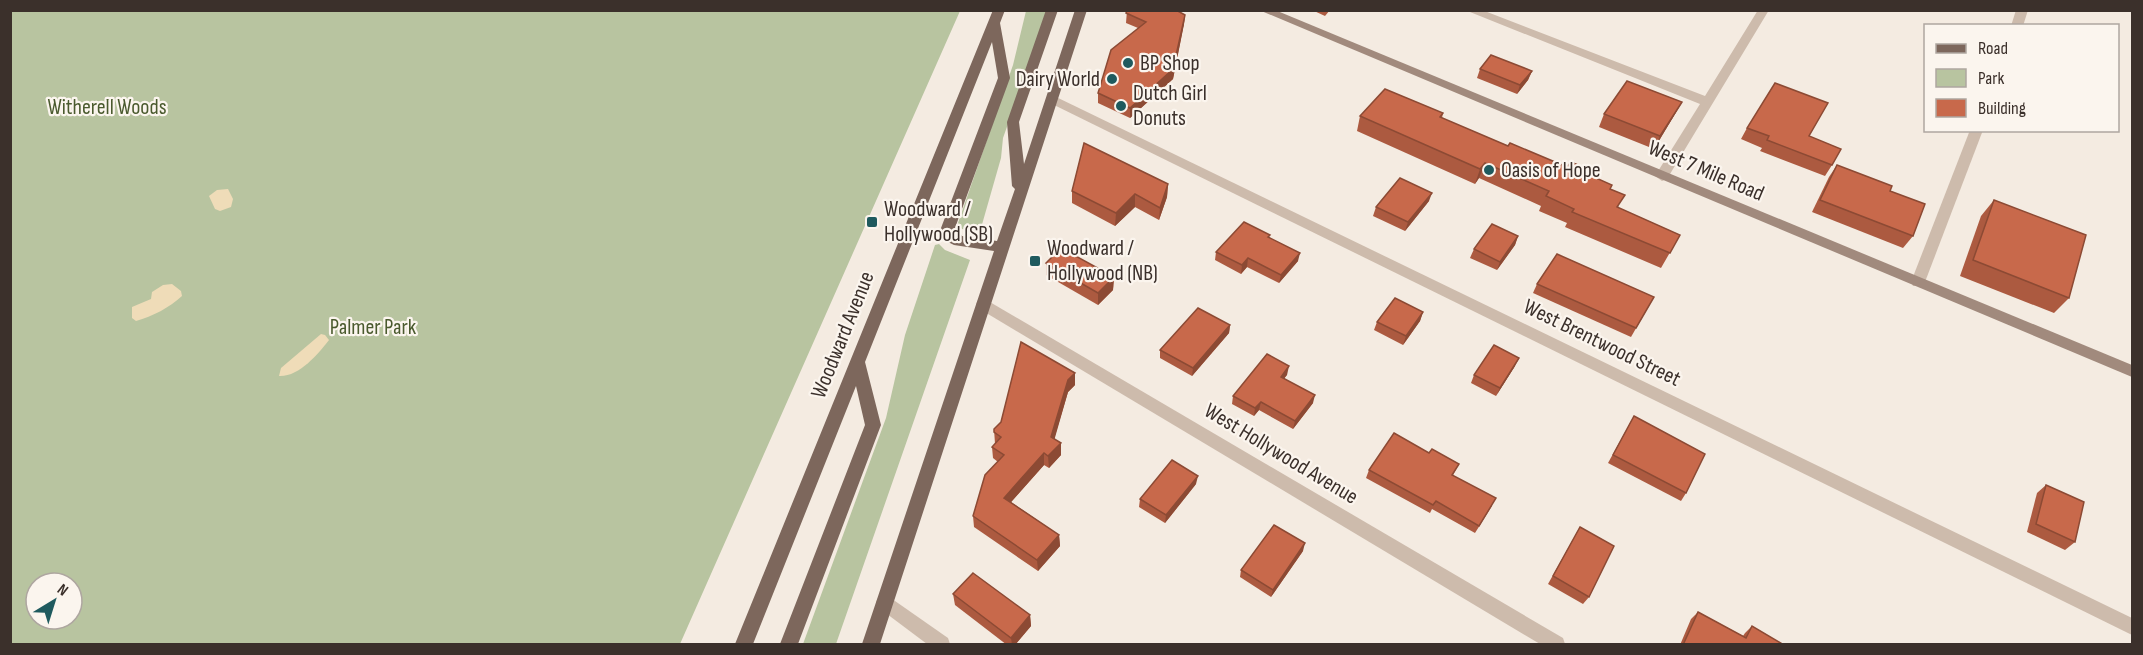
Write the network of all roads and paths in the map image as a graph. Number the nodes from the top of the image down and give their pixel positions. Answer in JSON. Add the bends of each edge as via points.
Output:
{"nodes":[{"id":1,"x":1052,"y":10,"type":"edge"},
{"id":2,"x":1081,"y":10,"type":"edge"},
{"id":3,"x":1264,"y":10,"type":"edge"},
{"id":4,"x":1470,"y":10,"type":"edge"},
{"id":5,"x":1764,"y":10,"type":"edge"},
{"id":6,"x":997,"y":17,"type":"edge"},
{"id":7,"x":1052,"y":99,"type":"junction"},
{"id":8,"x":1708,"y":102,"type":"junction"},
{"id":9,"x":1976,"y":132,"type":"edge"},
{"id":10,"x":1662,"y":176,"type":"junction"},
{"id":11,"x":1019,"y":192,"type":"junction"},
{"id":12,"x":1001,"y":247,"type":"junction"},
{"id":13,"x":1918,"y":282,"type":"junction"},
{"id":14,"x":983,"y":304,"type":"junction"},
{"id":15,"x":858,"y":360,"type":"junction"},
{"id":16,"x":2133,"y":371,"type":"edge"},
{"id":17,"x":885,"y":602,"type":"junction"},
{"id":18,"x":2133,"y":627,"type":"edge"},
{"id":19,"x":744,"y":645,"type":"edge"},
{"id":20,"x":789,"y":645,"type":"edge"},
{"id":21,"x":871,"y":645,"type":"edge"},
{"id":22,"x":942,"y":645,"type":"edge"},
{"id":23,"x":1556,"y":645,"type":"edge"}],
"edges":[{"from":1,"to":11,"type":"main road","via":[[1013,122]]},
{"from":2,"to":7,"type":"main road"},
{"from":3,"to":10,"type":"main road","name":"West 7 Mile Road"},
{"from":4,"to":8,"type":"street"},
{"from":5,"to":8,"type":"street"},
{"from":6,"to":12,"type":"main road","via":[[1004,78],[948,228],[959,241]]},
{"from":6,"to":15,"type":"main road","name":"Woodward Avenue"},
{"from":7,"to":11,"type":"main road"},
{"from":7,"to":18,"type":"street","name":"West Brentwood Street"},
{"from":8,"to":10,"type":"street"},
{"from":9,"to":13,"type":"street"},
{"from":10,"to":13,"type":"main road","name":"West 7 Mile Road"},
{"from":11,"to":12,"type":"main road"},
{"from":12,"to":14,"type":"main road"},
{"from":13,"to":16,"type":"main road","name":"West 7 Mile Road"},
{"from":14,"to":17,"type":"main road"},
{"from":14,"to":23,"type":"street","name":"West Hollywood Avenue"},
{"from":15,"to":19,"type":"main road","name":"Woodward Avenue"},
{"from":15,"to":20,"type":"main road","via":[[873,425]]},
{"from":17,"to":21,"type":"main road"},
{"from":17,"to":22,"type":"street"}]}
